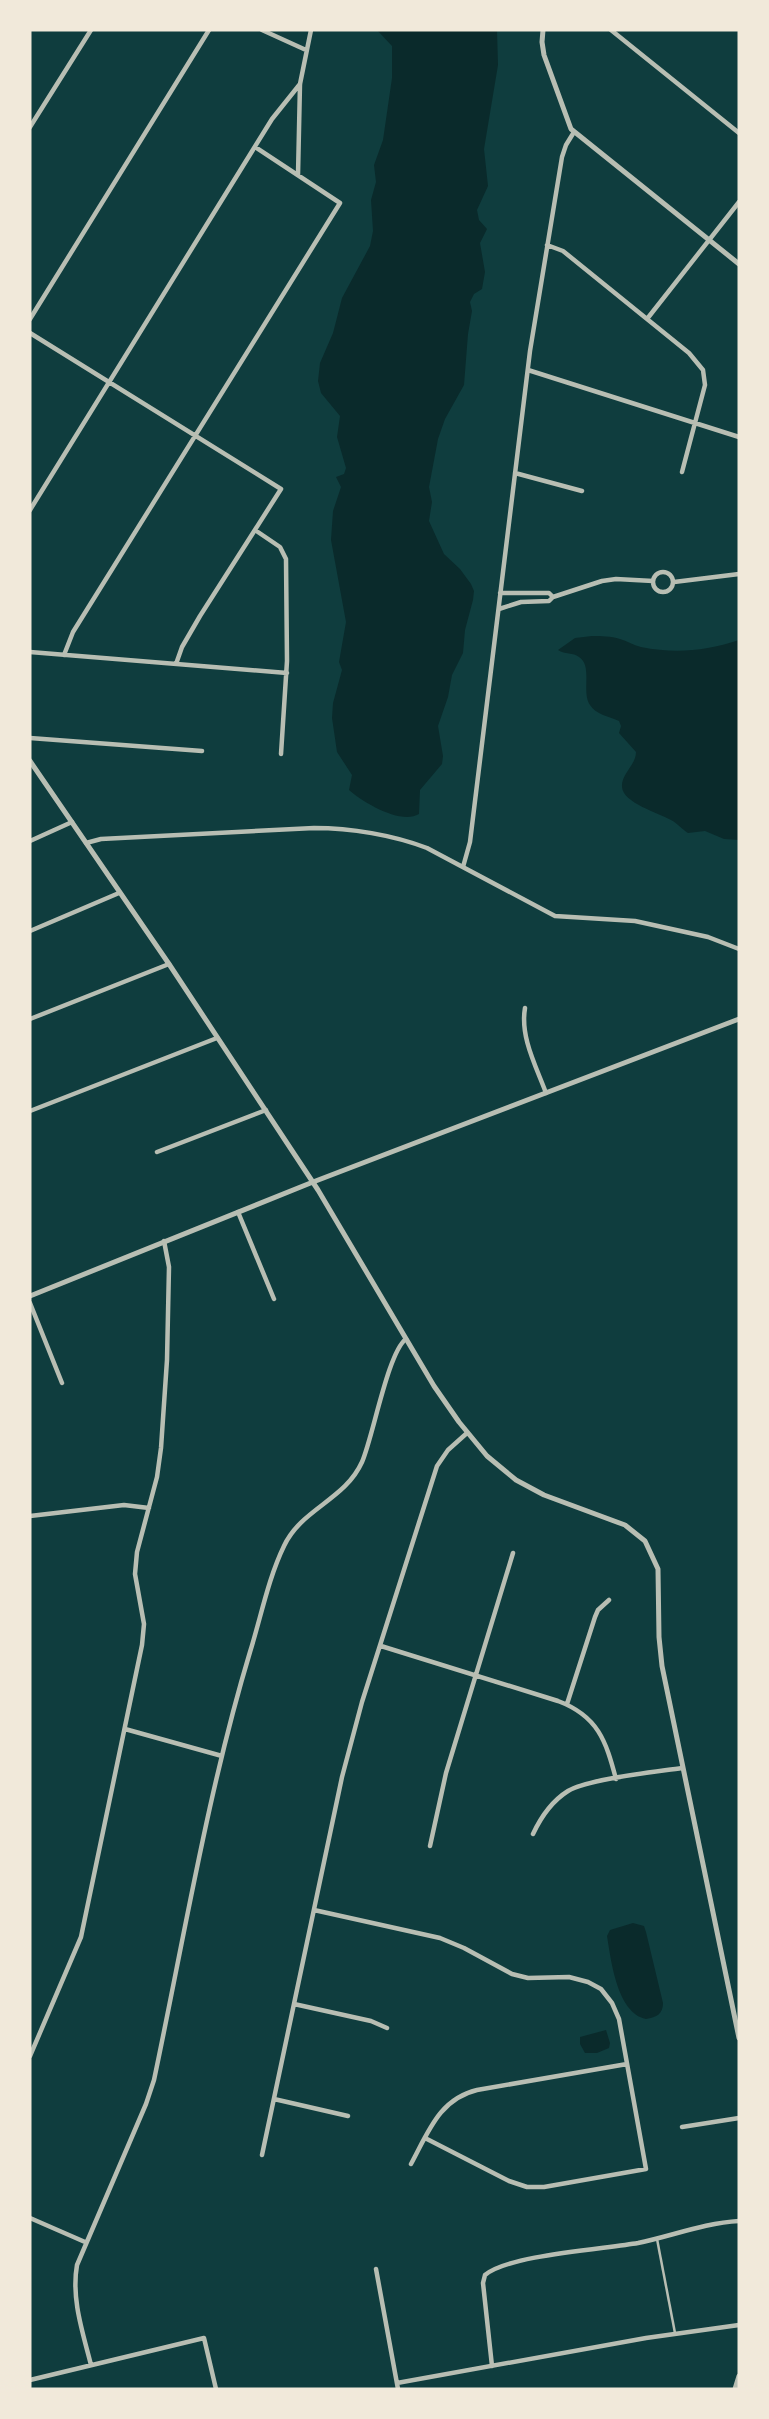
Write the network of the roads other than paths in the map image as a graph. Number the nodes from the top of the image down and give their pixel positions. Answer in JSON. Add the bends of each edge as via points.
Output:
{"nodes":[{"id":1,"x":91,"y":30,"type":"edge"},
{"id":2,"x":209,"y":30,"type":"edge"},
{"id":3,"x":262,"y":30,"type":"edge"},
{"id":4,"x":311,"y":30,"type":"edge"},
{"id":5,"x":543,"y":30,"type":"edge"},
{"id":6,"x":611,"y":30,"type":"edge"},
{"id":7,"x":306,"y":50,"type":"junction"},
{"id":8,"x":300,"y":84,"type":"junction"},
{"id":9,"x":30,"y":127,"type":"edge"},
{"id":10,"x":574,"y":132,"type":"junction"},
{"id":11,"x":739,"y":133,"type":"edge"},
{"id":12,"x":256,"y":147,"type":"junction"},
{"id":13,"x":298,"y":175,"type":"junction"},
{"id":14,"x":739,"y":202,"type":"edge"},
{"id":15,"x":709,"y":240,"type":"junction"},
{"id":16,"x":547,"y":245,"type":"junction"},
{"id":17,"x":739,"y":264,"type":"edge"},
{"id":18,"x":30,"y":319,"type":"edge"},
{"id":19,"x":647,"y":319,"type":"junction"},
{"id":20,"x":30,"y":333,"type":"edge"},
{"id":21,"x":528,"y":370,"type":"junction"},
{"id":22,"x":109,"y":383,"type":"junction"},
{"id":23,"x":695,"y":422,"type":"junction"},
{"id":24,"x":195,"y":436,"type":"junction"},
{"id":25,"x":739,"y":437,"type":"edge"},
{"id":26,"x":682,"y":472,"type":"dead end"},
{"id":27,"x":515,"y":473,"type":"junction"},
{"id":28,"x":582,"y":491,"type":"dead end"},
{"id":29,"x":30,"y":510,"type":"edge"},
{"id":30,"x":255,"y":530,"type":"junction"},
{"id":31,"x":739,"y":574,"type":"edge"},
{"id":32,"x":653,"y":581,"type":"junction"},
{"id":33,"x":674,"y":582,"type":"junction"},
{"id":34,"x":500,"y":593,"type":"junction"},
{"id":35,"x":553,"y":597,"type":"junction"},
{"id":36,"x":498,"y":610,"type":"junction"},
{"id":37,"x":30,"y":652,"type":"edge"},
{"id":38,"x":64,"y":655,"type":"junction"},
{"id":39,"x":176,"y":664,"type":"junction"},
{"id":40,"x":287,"y":673,"type":"junction"},
{"id":41,"x":30,"y":738,"type":"edge"},
{"id":42,"x":202,"y":751,"type":"dead end"},
{"id":43,"x":281,"y":754,"type":"dead end"},
{"id":44,"x":30,"y":761,"type":"edge"},
{"id":45,"x":72,"y":822,"type":"junction"},
{"id":46,"x":30,"y":841,"type":"edge"},
{"id":47,"x":86,"y":843,"type":"junction"},
{"id":48,"x":463,"y":867,"type":"junction"},
{"id":49,"x":119,"y":893,"type":"junction"},
{"id":50,"x":30,"y":930,"type":"edge"},
{"id":51,"x":739,"y":949,"type":"edge"},
{"id":52,"x":169,"y":964,"type":"junction"},
{"id":53,"x":525,"y":1008,"type":"dead end"},
{"id":54,"x":30,"y":1019,"type":"edge"},
{"id":55,"x":739,"y":1019,"type":"edge"},
{"id":56,"x":218,"y":1038,"type":"junction"},
{"id":57,"x":546,"y":1093,"type":"junction"},
{"id":58,"x":266,"y":1110,"type":"junction"},
{"id":59,"x":30,"y":1111,"type":"edge"},
{"id":60,"x":157,"y":1152,"type":"dead end"},
{"id":61,"x":313,"y":1182,"type":"junction"},
{"id":62,"x":238,"y":1212,"type":"junction"},
{"id":63,"x":164,"y":1241,"type":"junction"},
{"id":64,"x":30,"y":1296,"type":"edge"},
{"id":65,"x":274,"y":1299,"type":"dead end"},
{"id":66,"x":30,"y":1303,"type":"edge"},
{"id":67,"x":406,"y":1339,"type":"junction"},
{"id":68,"x":62,"y":1383,"type":"dead end"},
{"id":69,"x":467,"y":1433,"type":"junction"},
{"id":70,"x":149,"y":1508,"type":"junction"},
{"id":71,"x":30,"y":1516,"type":"edge"},
{"id":72,"x":513,"y":1553,"type":"dead end"},
{"id":73,"x":609,"y":1600,"type":"dead end"},
{"id":74,"x":380,"y":1646,"type":"junction"},
{"id":75,"x":475,"y":1675,"type":"junction"},
{"id":76,"x":567,"y":1704,"type":"junction"},
{"id":77,"x":125,"y":1729,"type":"junction"},
{"id":78,"x":222,"y":1756,"type":"junction"},
{"id":79,"x":682,"y":1768,"type":"junction"},
{"id":80,"x":616,"y":1779,"type":"junction"},
{"id":81,"x":533,"y":1834,"type":"dead end"},
{"id":82,"x":430,"y":1846,"type":"dead end"},
{"id":83,"x":314,"y":1910,"type":"junction"},
{"id":84,"x":294,"y":2004,"type":"junction"},
{"id":85,"x":387,"y":2028,"type":"dead end"},
{"id":86,"x":739,"y":2038,"type":"edge"},
{"id":87,"x":30,"y":2056,"type":"edge"},
{"id":88,"x":627,"y":2064,"type":"junction"},
{"id":89,"x":274,"y":2099,"type":"junction"},
{"id":90,"x":348,"y":2116,"type":"dead end"},
{"id":91,"x":739,"y":2118,"type":"edge"},
{"id":92,"x":682,"y":2127,"type":"dead end"},
{"id":93,"x":425,"y":2138,"type":"junction"},
{"id":94,"x":262,"y":2155,"type":"dead end"},
{"id":95,"x":411,"y":2165,"type":"dead end"},
{"id":96,"x":30,"y":2218,"type":"edge"},
{"id":97,"x":739,"y":2221,"type":"edge"},
{"id":98,"x":657,"y":2239,"type":"junction"},
{"id":99,"x":85,"y":2242,"type":"junction"},
{"id":100,"x":376,"y":2269,"type":"dead end"},
{"id":101,"x":739,"y":2325,"type":"edge"},
{"id":102,"x":675,"y":2333,"type":"junction"},
{"id":103,"x":91,"y":2365,"type":"junction"},
{"id":104,"x":492,"y":2366,"type":"junction"},
{"id":105,"x":739,"y":2376,"type":"edge"},
{"id":106,"x":30,"y":2380,"type":"edge"},
{"id":107,"x":397,"y":2386,"type":"edge"},
{"id":108,"x":216,"y":2389,"type":"edge"},
{"id":109,"x":735,"y":2389,"type":"edge"}],
"edges":[{"from":1,"to":9,"type":"street"},
{"from":2,"to":18,"type":"street"},
{"from":3,"to":7,"type":"street"},
{"from":4,"to":7,"type":"street"},
{"from":5,"to":10,"type":"street","via":[[544,55],[567,124]]},
{"from":6,"to":11,"type":"street"},
{"from":7,"to":8,"type":"street"},
{"from":8,"to":12,"type":"street"},
{"from":8,"to":13,"type":"street"},
{"from":10,"to":15,"type":"street"},
{"from":10,"to":16,"type":"street","via":[[562,157]]},
{"from":12,"to":13,"type":"street"},
{"from":12,"to":22,"type":"street"},
{"from":13,"to":24,"type":"street","via":[[340,203]]},
{"from":14,"to":15,"type":"street"},
{"from":15,"to":17,"type":"street"},
{"from":15,"to":19,"type":"street"},
{"from":16,"to":19,"type":"street","via":[[563,251]]},
{"from":16,"to":21,"type":"street"},
{"from":19,"to":23,"type":"street","via":[[703,370],[705,385]]},
{"from":20,"to":22,"type":"street"},
{"from":21,"to":23,"type":"street"},
{"from":21,"to":27,"type":"street"},
{"from":22,"to":24,"type":"street"},
{"from":22,"to":29,"type":"street"},
{"from":23,"to":25,"type":"street"},
{"from":23,"to":26,"type":"street"},
{"from":24,"to":30,"type":"street","via":[[281,489]]},
{"from":24,"to":38,"type":"street","via":[[73,632]]},
{"from":27,"to":28,"type":"street"},
{"from":27,"to":34,"type":"street"},
{"from":30,"to":39,"type":"street","via":[[184,643]]},
{"from":30,"to":40,"type":"street","via":[[286,555]]},
{"from":31,"to":33,"type":"street"},
{"from":32,"to":33,"type":"street","via":[[666,572]]},
{"from":32,"to":33,"type":"street","via":[[663,592]]},
{"from":32,"to":35,"type":"street","via":[[602,581]]},
{"from":34,"to":35,"type":"street","via":[[549,593]]},
{"from":34,"to":36,"type":"street"},
{"from":35,"to":36,"type":"street"},
{"from":36,"to":48,"type":"street","via":[[470,842]]},
{"from":37,"to":38,"type":"street"},
{"from":38,"to":39,"type":"street"},
{"from":39,"to":40,"type":"street"},
{"from":40,"to":43,"type":"street"},
{"from":41,"to":42,"type":"street"},
{"from":44,"to":45,"type":"street"},
{"from":45,"to":46,"type":"street"},
{"from":45,"to":47,"type":"street"},
{"from":47,"to":48,"type":"street","via":[[327,828],[419,845]]},
{"from":47,"to":49,"type":"street"},
{"from":48,"to":51,"type":"street","via":[[555,916],[635,921],[708,937]]},
{"from":49,"to":50,"type":"street"},
{"from":49,"to":52,"type":"street"},
{"from":52,"to":54,"type":"street"},
{"from":52,"to":56,"type":"street"},
{"from":53,"to":57,"type":"street","via":[[524,1035]]},
{"from":55,"to":57,"type":"street"},
{"from":56,"to":58,"type":"street"},
{"from":56,"to":59,"type":"street"},
{"from":57,"to":61,"type":"street"},
{"from":58,"to":60,"type":"street"},
{"from":58,"to":61,"type":"street"},
{"from":61,"to":62,"type":"street"},
{"from":61,"to":67,"type":"street"},
{"from":62,"to":63,"type":"street"},
{"from":62,"to":65,"type":"street"},
{"from":63,"to":64,"type":"street"},
{"from":63,"to":70,"type":"street","via":[[169,1259],[167,1360],[159,1463]]},
{"from":66,"to":68,"type":"street"},
{"from":67,"to":69,"type":"street"},
{"from":67,"to":78,"type":"street","via":[[396,1353],[358,1471],[344,1489],[296,1527],[284,1546]]},
{"from":69,"to":74,"type":"street","via":[[437,1466]]},
{"from":69,"to":79,"type":"street","via":[[516,1480],[625,1525],[645,1541],[658,1569],[660,1651]]},
{"from":70,"to":71,"type":"street","via":[[124,1505]]},
{"from":70,"to":77,"type":"street","via":[[135,1574],[144,1635]]},
{"from":72,"to":75,"type":"street"},
{"from":73,"to":76,"type":"street","via":[[595,1617]]},
{"from":74,"to":75,"type":"street"},
{"from":74,"to":83,"type":"street","via":[[346,1759]]},
{"from":75,"to":76,"type":"street"},
{"from":75,"to":82,"type":"street"},
{"from":76,"to":80,"type":"street","via":[[584,1714],[603,1736]]},
{"from":77,"to":78,"type":"street"},
{"from":77,"to":87,"type":"street","via":[[81,1937]]},
{"from":78,"to":99,"type":"street","via":[[154,2080]]},
{"from":79,"to":80,"type":"street"},
{"from":79,"to":86,"type":"street"},
{"from":80,"to":81,"type":"street","via":[[568,1791]]},
{"from":83,"to":84,"type":"street"},
{"from":83,"to":88,"type":"street","via":[[440,1938],[512,1974],[569,1977],[595,1985],[612,2003],[619,2019]]},
{"from":84,"to":85,"type":"street"},
{"from":84,"to":89,"type":"street"},
{"from":88,"to":93,"type":"street","via":[[468,2092],[442,2108]]},
{"from":88,"to":93,"type":"street","via":[[646,2169],[527,2187]]},
{"from":89,"to":90,"type":"street"},
{"from":89,"to":94,"type":"street"},
{"from":91,"to":92,"type":"street"},
{"from":93,"to":95,"type":"street"},
{"from":96,"to":99,"type":"street"},
{"from":97,"to":98,"type":"street"},
{"from":98,"to":102,"type":"lane"},
{"from":98,"to":104,"type":"street","via":[[492,2269],[483,2283]]},
{"from":99,"to":103,"type":"street","via":[[75,2286]]},
{"from":100,"to":107,"type":"street"},
{"from":101,"to":102,"type":"street"},
{"from":102,"to":104,"type":"street"},
{"from":103,"to":106,"type":"street"},
{"from":103,"to":108,"type":"street","via":[[204,2338]]},
{"from":104,"to":107,"type":"street"},
{"from":105,"to":109,"type":"street"}]}
